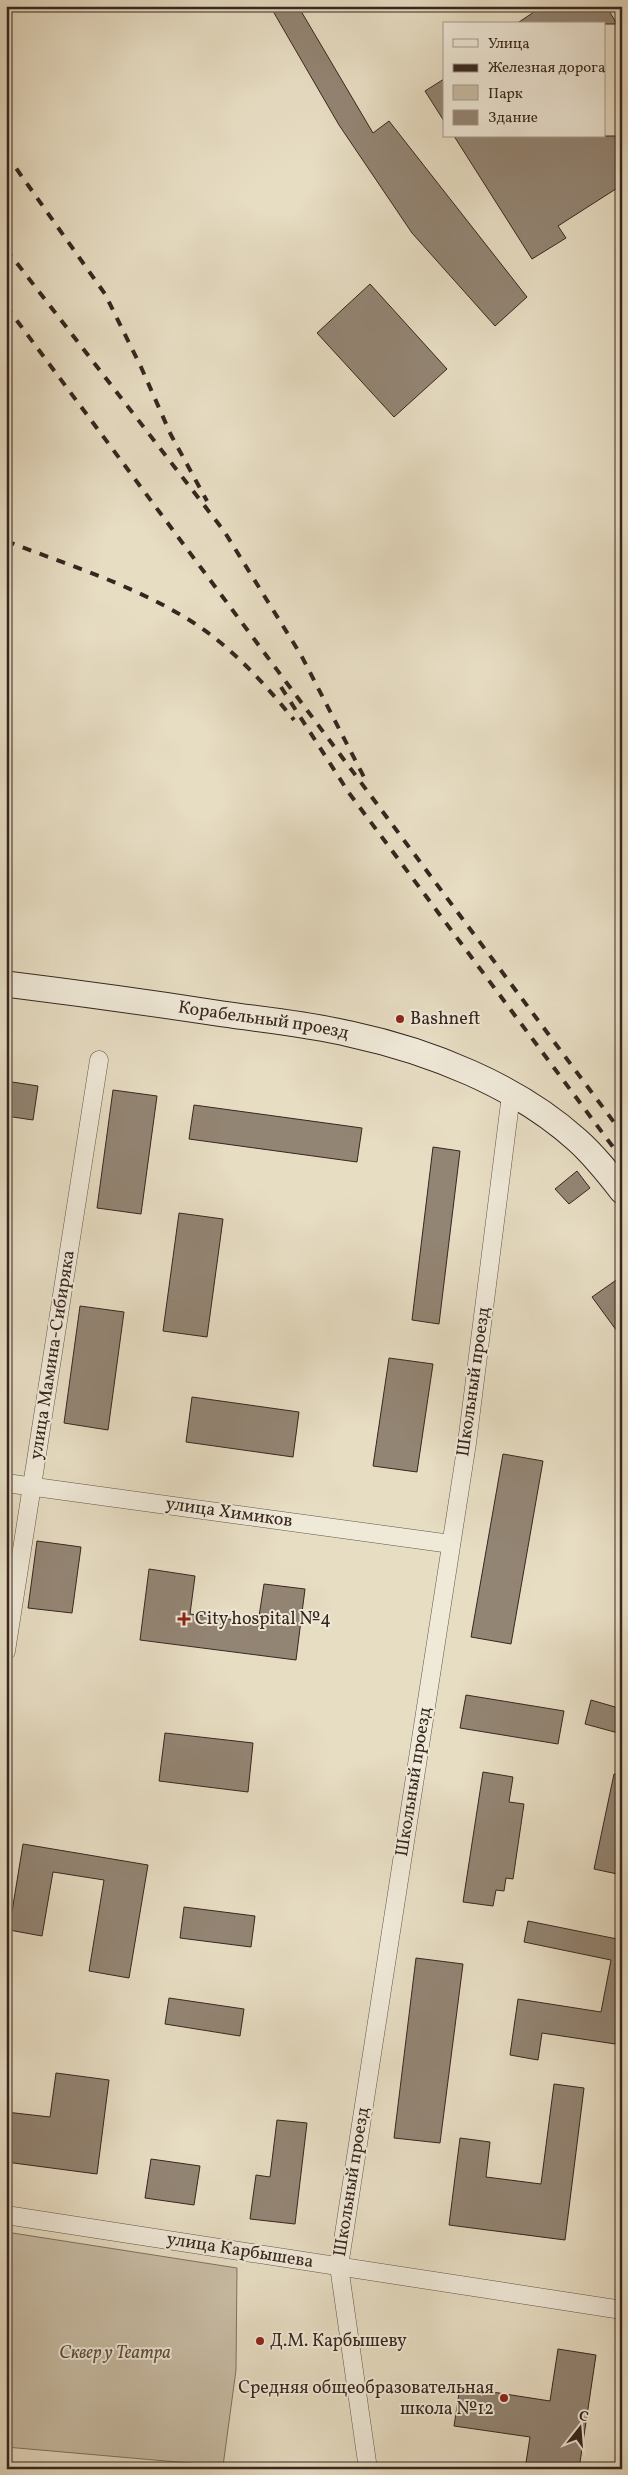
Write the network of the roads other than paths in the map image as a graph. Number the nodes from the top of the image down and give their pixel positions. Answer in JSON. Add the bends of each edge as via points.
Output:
{"nodes":[{"id":1,"x":6,"y":984,"type":"edge"},
{"id":2,"x":99,"y":1060,"type":"dead end"},
{"id":3,"x":511,"y":1095,"type":"junction"},
{"id":4,"x":622,"y":1191,"type":"edge"},
{"id":5,"x":6,"y":1483,"type":"edge"},
{"id":6,"x":33,"y":1486,"type":"junction"},
{"id":7,"x":451,"y":1544,"type":"junction"},
{"id":8,"x":6,"y":1651,"type":"edge"},
{"id":9,"x":6,"y":2215,"type":"edge"},
{"id":10,"x":339,"y":2266,"type":"junction"},
{"id":11,"x":622,"y":2310,"type":"edge"},
{"id":12,"x":368,"y":2469,"type":"edge"}],
"edges":[{"from":1,"to":3,"type":"street","name":"Корабельный проезд","via":[[350,1034],[457,1068]]},
{"from":2,"to":6,"type":"street","name":"улица Мамина-Сибиряка"},
{"from":3,"to":4,"type":"street","name":"Корабельный проезд","via":[[549,1117],[578,1140]]},
{"from":3,"to":7,"type":"street","name":"Школьный проезд"},
{"from":5,"to":6,"type":"street","name":"улица Химиков"},
{"from":6,"to":7,"type":"street","name":"улица Химиков"},
{"from":6,"to":8,"type":"street","name":"улица Мамина-Сибиряка"},
{"from":7,"to":10,"type":"street","name":"Школьный проезд"},
{"from":9,"to":10,"type":"street","name":"улица Карбышева"},
{"from":10,"to":11,"type":"street","name":"улица Карбышева"},
{"from":10,"to":12,"type":"street","name":"Школьный проезд"}]}
